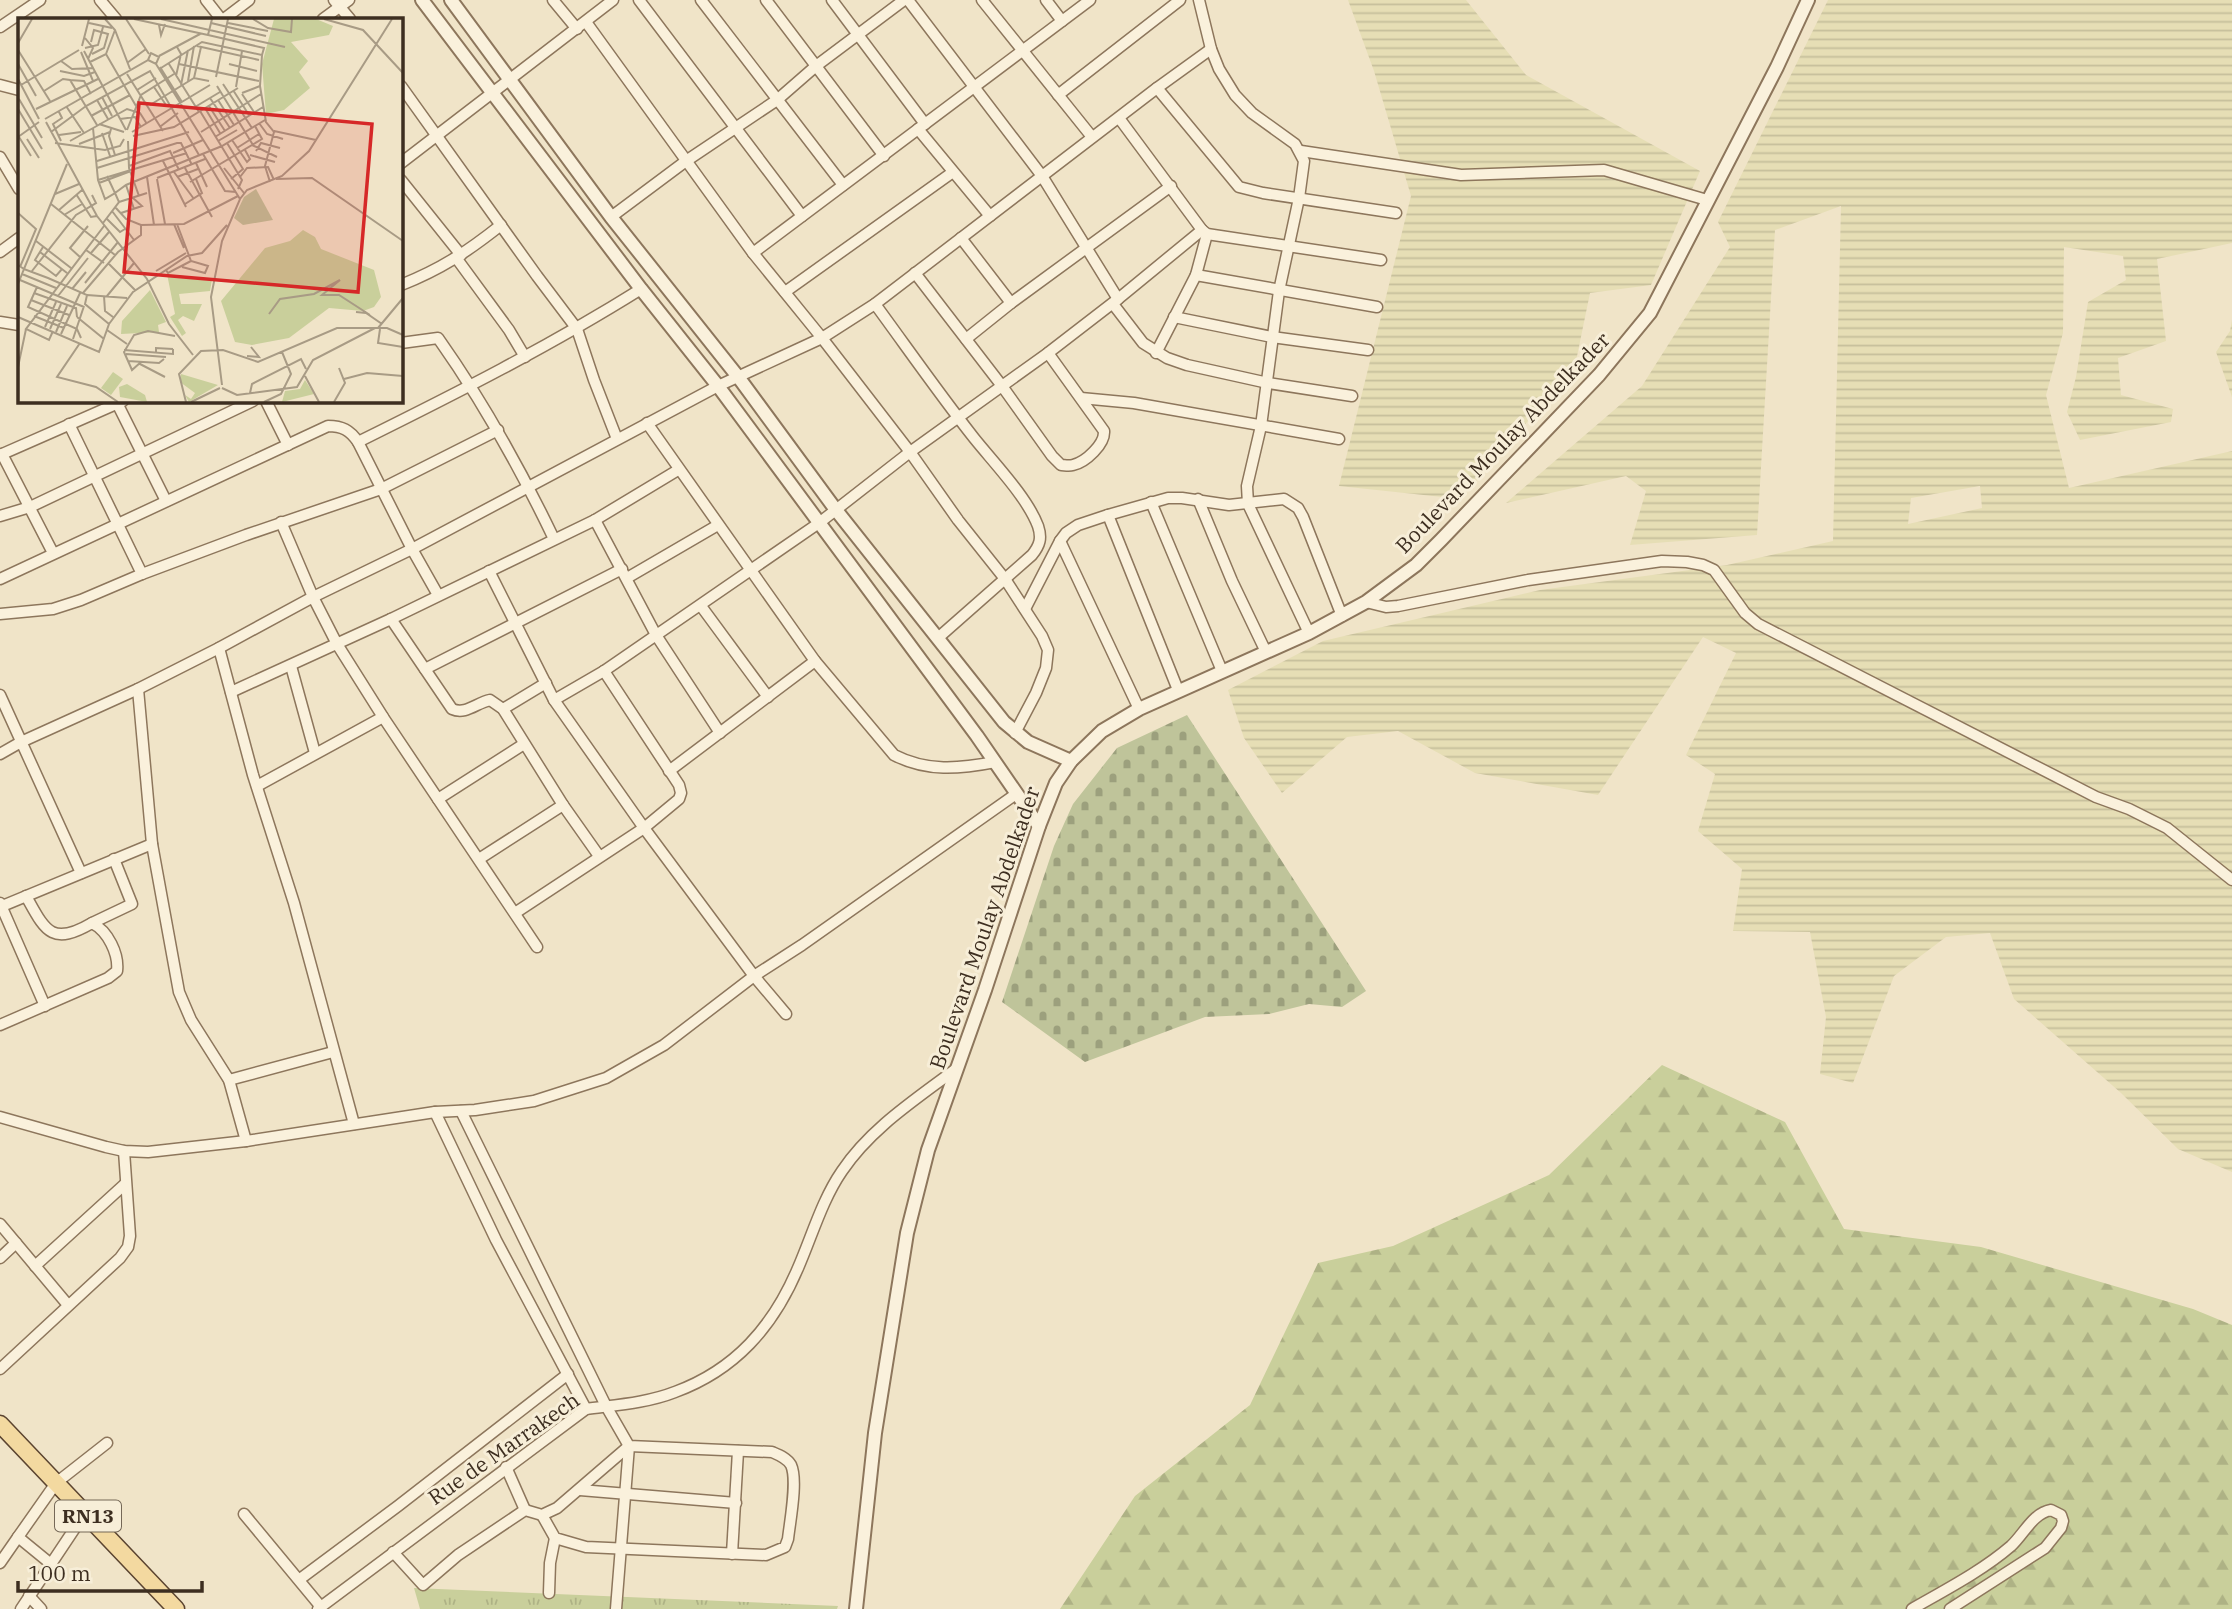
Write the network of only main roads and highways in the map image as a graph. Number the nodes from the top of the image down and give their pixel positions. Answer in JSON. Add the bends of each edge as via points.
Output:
{"nodes":[{"id":1,"x":0,"y":1424,"type":"edge"},
{"id":2,"x":176,"y":1609,"type":"edge"}],
"edges":[{"from":1,"to":2,"type":"main road","number":"RN13"}]}
